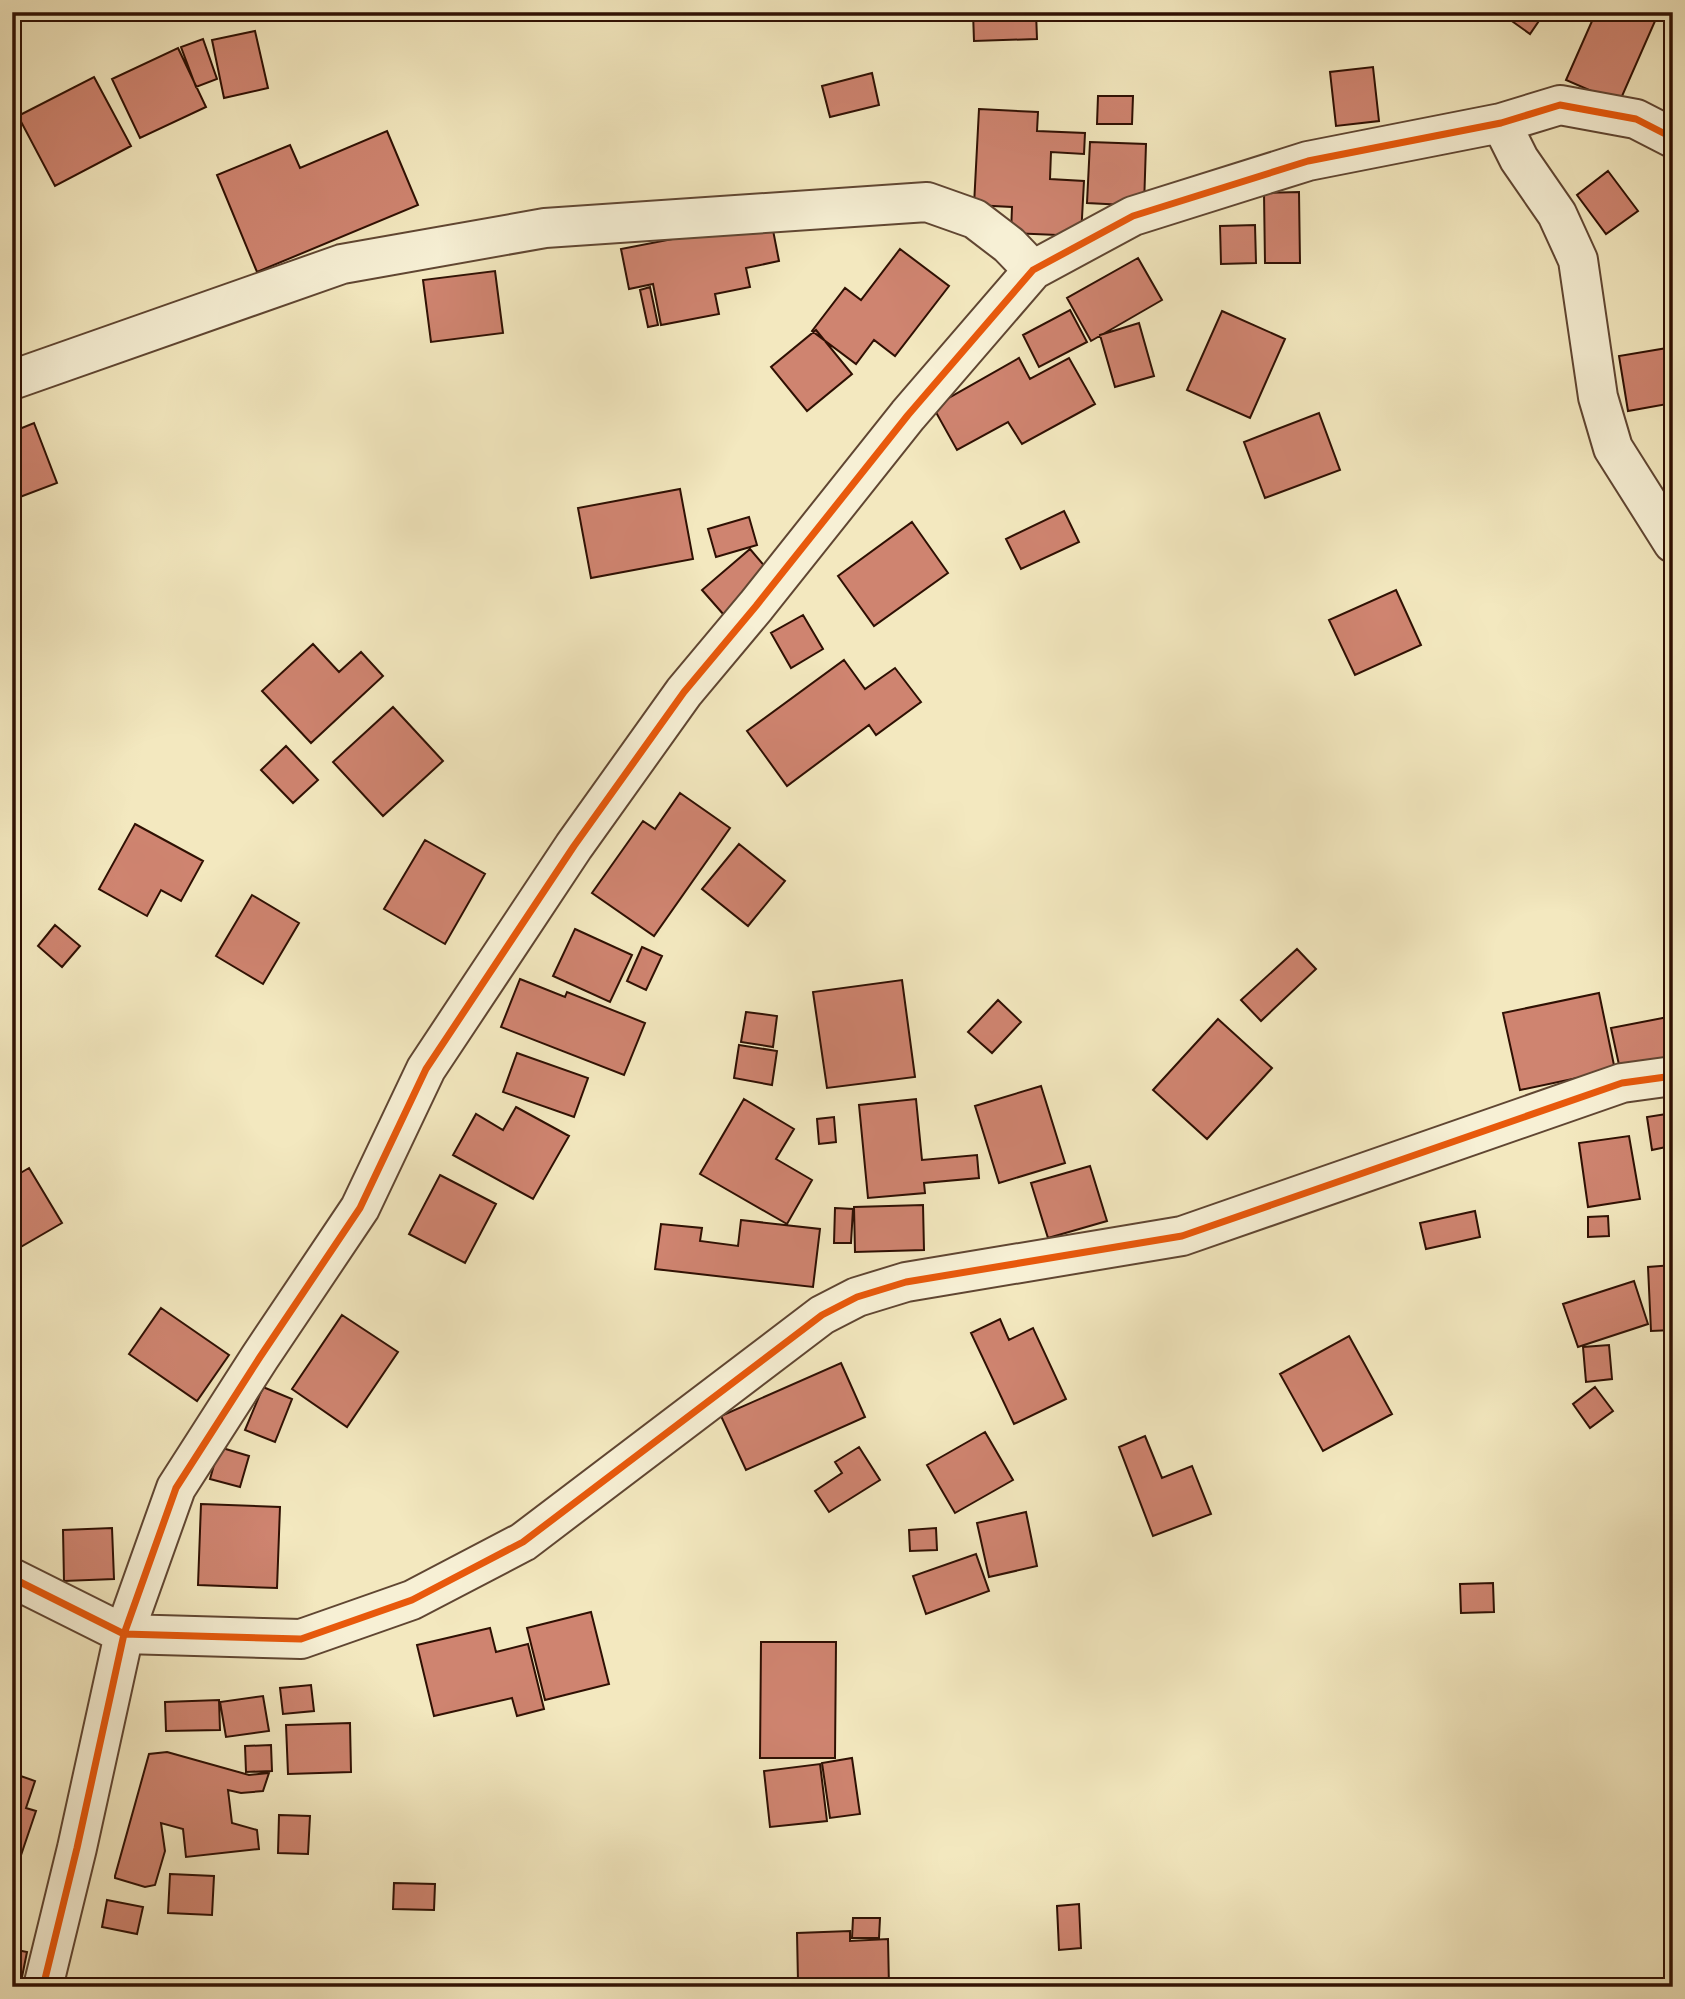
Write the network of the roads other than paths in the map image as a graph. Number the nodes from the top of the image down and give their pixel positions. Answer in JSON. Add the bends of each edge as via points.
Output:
{"nodes":[{"id":1,"x":1501,"y":123,"type":"junction"},
{"id":2,"x":1673,"y":138,"type":"edge"},
{"id":3,"x":1033,"y":270,"type":"junction"},
{"id":4,"x":12,"y":380,"type":"edge"},
{"id":5,"x":1673,"y":543,"type":"edge"},
{"id":6,"x":1673,"y":1076,"type":"edge"},
{"id":7,"x":12,"y":1578,"type":"edge"},
{"id":8,"x":124,"y":1634,"type":"junction"},
{"id":9,"x":43,"y":1987,"type":"edge"}],
"edges":[{"from":1,"to":2,"type":"street","via":[[1560,105],[1636,119]]},
{"from":1,"to":3,"type":"street","via":[[1308,161],[1133,216]]},
{"from":1,"to":5,"type":"street","via":[[1519,159],[1557,214],[1578,260],[1598,397],[1612,448]]},
{"from":3,"to":4,"type":"street","via":[[975,219],[928,202],[545,228],[342,264]]},
{"from":3,"to":8,"type":"street","via":[[908,415],[684,692],[559,868],[426,1069],[360,1208],[176,1488]]},
{"from":6,"to":8,"type":"street","via":[[1622,1083],[1182,1236],[906,1282],[857,1297],[822,1315],[523,1542],[412,1600],[301,1639]]},
{"from":7,"to":8,"type":"street"},
{"from":8,"to":9,"type":"street"}]}
